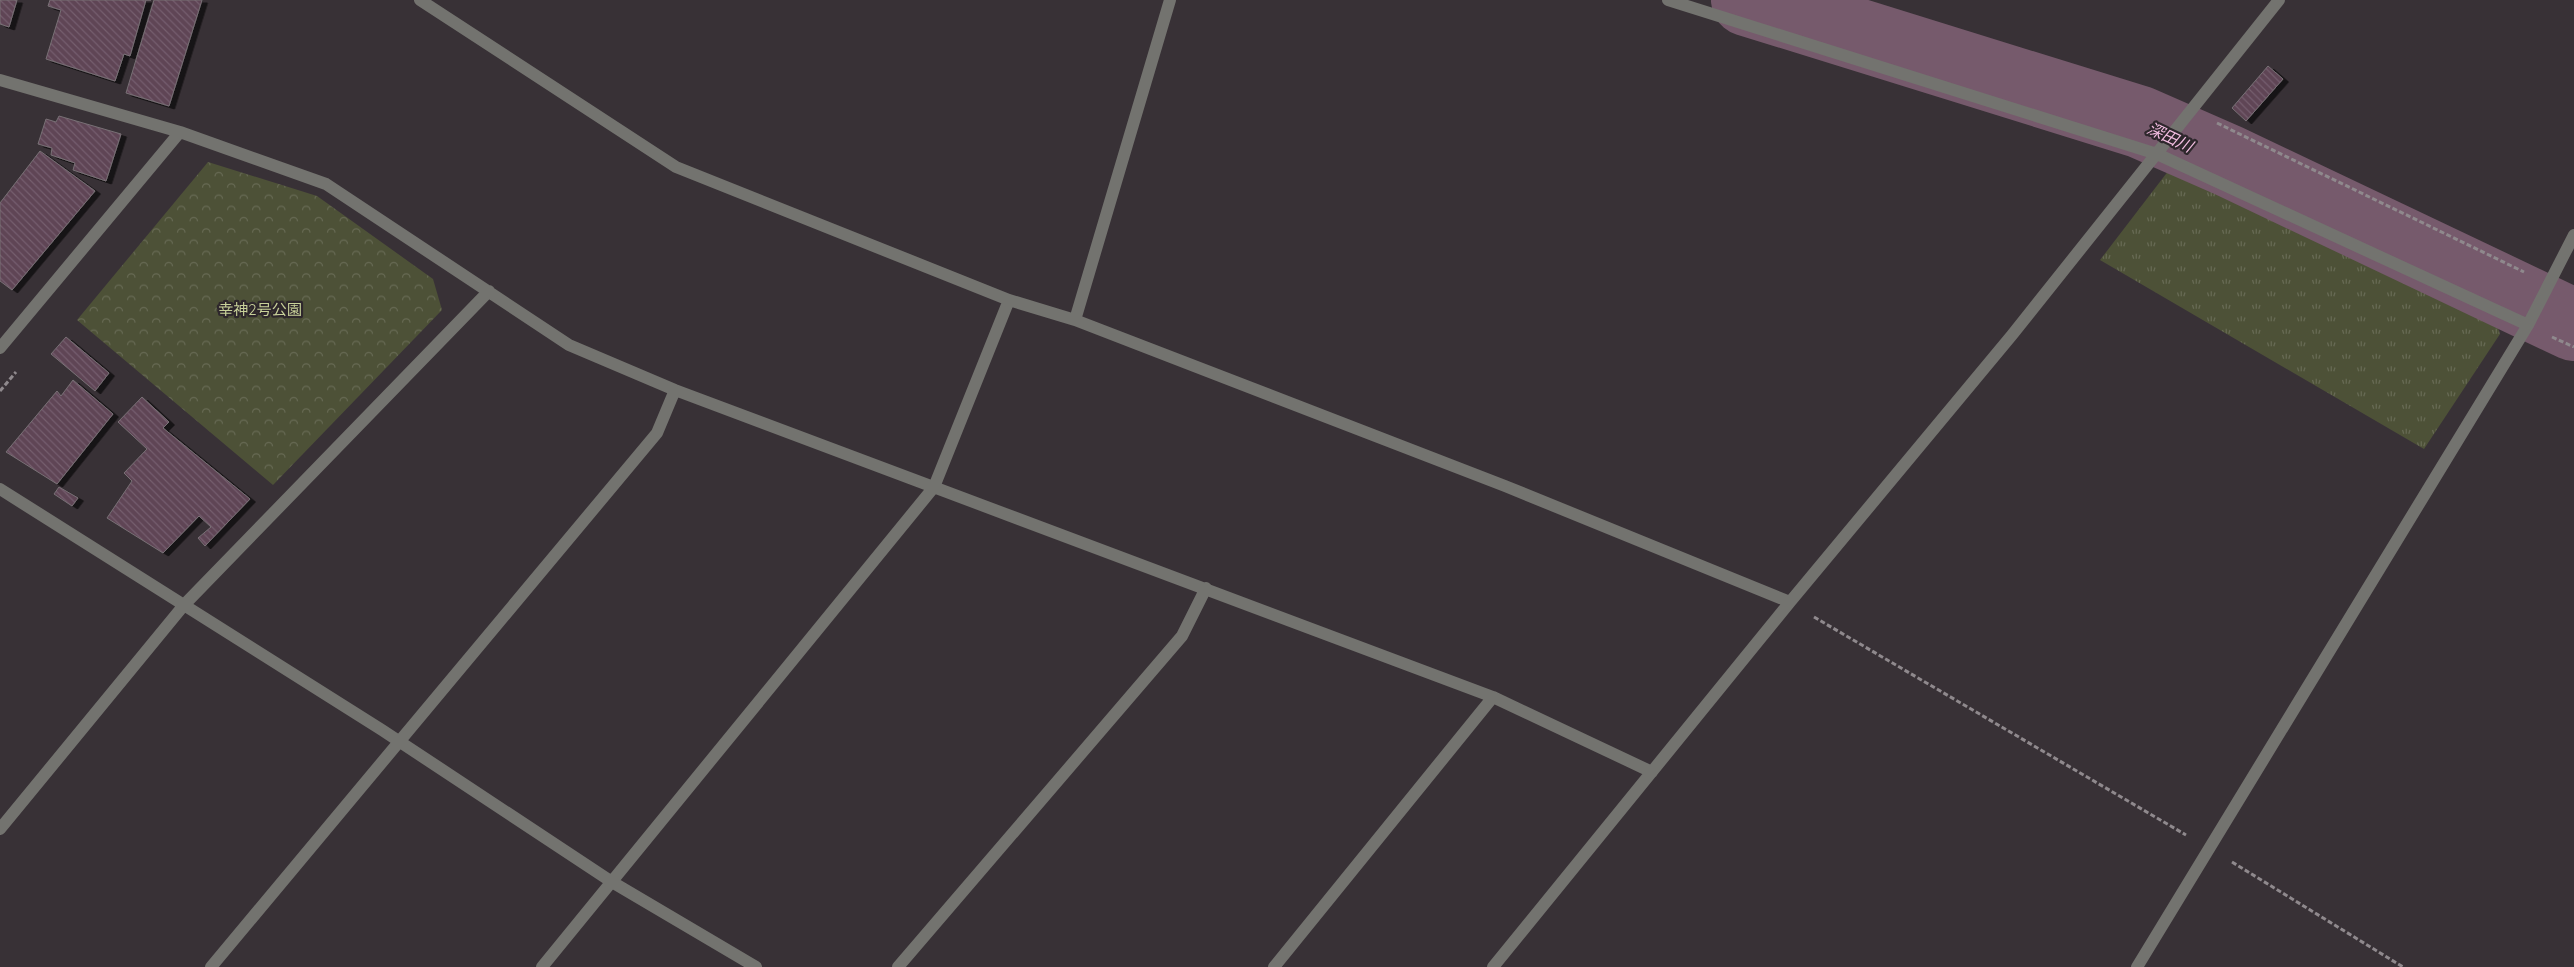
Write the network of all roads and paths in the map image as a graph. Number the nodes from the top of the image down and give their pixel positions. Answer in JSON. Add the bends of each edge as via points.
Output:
{"nodes":[{"id":1,"x":420,"y":0,"type":"edge"},
{"id":2,"x":1170,"y":0,"type":"edge"},
{"id":3,"x":1668,"y":0,"type":"edge"},
{"id":4,"x":2279,"y":0,"type":"edge"},
{"id":5,"x":0,"y":80,"type":"edge"},
{"id":6,"x":2192,"y":110,"type":"junction"},
{"id":7,"x":180,"y":132,"type":"junction"},
{"id":8,"x":2157,"y":154,"type":"junction"},
{"id":9,"x":2574,"y":235,"type":"edge"},
{"id":10,"x":2549,"y":284,"type":"junction"},
{"id":11,"x":489,"y":291,"type":"junction"},
{"id":12,"x":1009,"y":300,"type":"junction"},
{"id":13,"x":1075,"y":320,"type":"junction"},
{"id":14,"x":2528,"y":325,"type":"junction"},
{"id":15,"x":0,"y":348,"type":"edge"},
{"id":16,"x":675,"y":390,"type":"junction"},
{"id":17,"x":934,"y":487,"type":"junction"},
{"id":18,"x":0,"y":489,"type":"edge"},
{"id":19,"x":1206,"y":588,"type":"junction"},
{"id":20,"x":1790,"y":602,"type":"junction"},
{"id":21,"x":184,"y":605,"type":"junction"},
{"id":22,"x":1493,"y":697,"type":"junction"},
{"id":23,"x":399,"y":742,"type":"junction"},
{"id":24,"x":1652,"y":772,"type":"junction"},
{"id":25,"x":0,"y":828,"type":"edge"},
{"id":26,"x":2209,"y":848,"type":"junction"},
{"id":27,"x":612,"y":882,"type":"junction"},
{"id":28,"x":212,"y":967,"type":"edge"},
{"id":29,"x":542,"y":967,"type":"edge"},
{"id":30,"x":756,"y":967,"type":"edge"},
{"id":31,"x":898,"y":967,"type":"edge"},
{"id":32,"x":1274,"y":967,"type":"edge"},
{"id":33,"x":1493,"y":967,"type":"edge"},
{"id":34,"x":2137,"y":967,"type":"edge"},
{"id":35,"x":2403,"y":967,"type":"edge"}],
"edges":[{"from":1,"to":12,"type":"street","via":[[676,166]]},
{"from":2,"to":13,"type":"street"},
{"from":3,"to":8,"type":"street"},
{"from":4,"to":6,"type":"street"},
{"from":5,"to":7,"type":"street"},
{"from":6,"to":8,"type":"street"},
{"from":6,"to":10,"type":"path"},
{"from":7,"to":11,"type":"street","via":[[326,184]]},
{"from":7,"to":15,"type":"street"},
{"from":8,"to":14,"type":"street"},
{"from":8,"to":20,"type":"street","via":[[2012,336]]},
{"from":9,"to":10,"type":"street"},
{"from":10,"to":14,"type":"street"},
{"from":11,"to":16,"type":"street","via":[[569,344]]},
{"from":11,"to":21,"type":"street"},
{"from":12,"to":13,"type":"street"},
{"from":12,"to":17,"type":"street"},
{"from":13,"to":20,"type":"street","via":[[1505,486]]},
{"from":14,"to":26,"type":"street"},
{"from":16,"to":17,"type":"street"},
{"from":16,"to":23,"type":"street","via":[[657,433]]},
{"from":17,"to":19,"type":"street"},
{"from":17,"to":27,"type":"street"},
{"from":18,"to":21,"type":"street"},
{"from":19,"to":22,"type":"street"},
{"from":19,"to":31,"type":"street","via":[[1182,636]]},
{"from":20,"to":24,"type":"street"},
{"from":20,"to":26,"type":"path"},
{"from":21,"to":23,"type":"street"},
{"from":21,"to":25,"type":"street"},
{"from":22,"to":24,"type":"street"},
{"from":22,"to":32,"type":"street"},
{"from":23,"to":27,"type":"street"},
{"from":23,"to":28,"type":"street"},
{"from":24,"to":33,"type":"street"},
{"from":26,"to":34,"type":"street"},
{"from":26,"to":35,"type":"path"},
{"from":27,"to":29,"type":"street"},
{"from":27,"to":30,"type":"street"}]}
